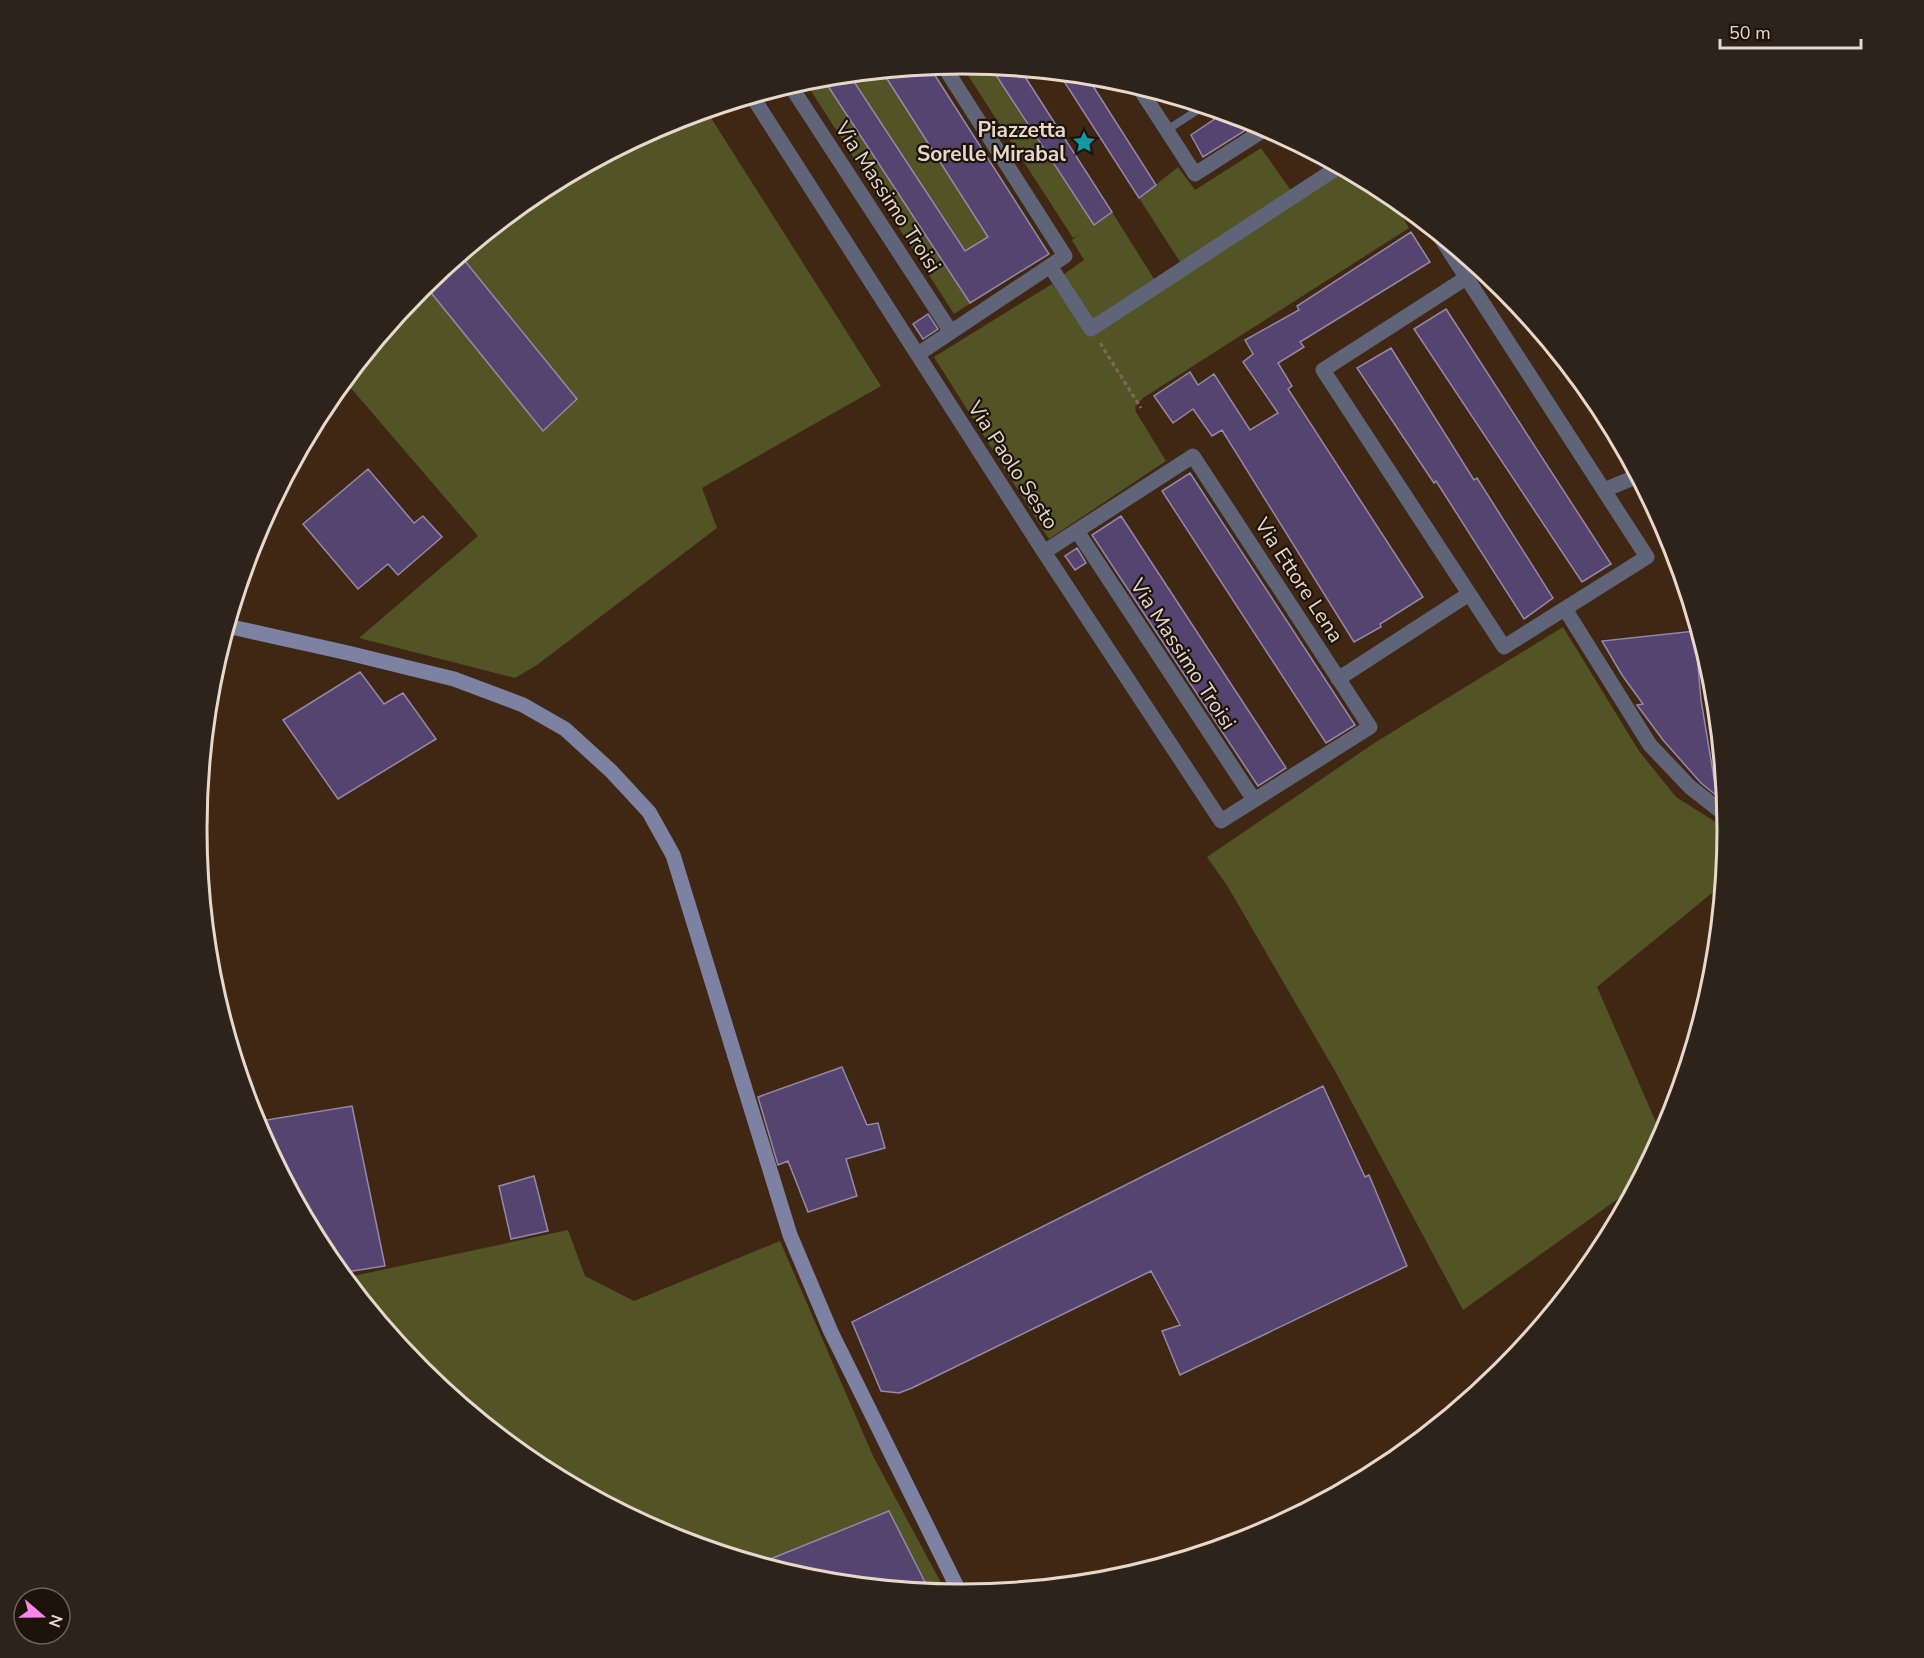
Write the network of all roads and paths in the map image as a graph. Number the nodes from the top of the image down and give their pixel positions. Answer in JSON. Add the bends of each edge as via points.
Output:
{"nodes":[{"id":1,"x":949,"y":74,"type":"edge"},
{"id":2,"x":795,"y":93,"type":"edge"},
{"id":3,"x":1145,"y":96,"type":"edge"},
{"id":4,"x":756,"y":102,"type":"edge"},
{"id":5,"x":1196,"y":111,"type":"edge"},
{"id":6,"x":1167,"y":130,"type":"junction"},
{"id":7,"x":1258,"y":134,"type":"edge"},
{"id":8,"x":1332,"y":171,"type":"edge"},
{"id":9,"x":1450,"y":253,"type":"edge"},
{"id":10,"x":1050,"y":266,"type":"junction"},
{"id":11,"x":1466,"y":278,"type":"junction"},
{"id":12,"x":1090,"y":328,"type":"junction"},
{"id":13,"x":951,"y":332,"type":"junction"},
{"id":14,"x":918,"y":354,"type":"junction"},
{"id":15,"x":1141,"y":408,"type":"dead end"},
{"id":16,"x":1631,"y":479,"type":"edge"},
{"id":17,"x":1604,"y":490,"type":"junction"},
{"id":18,"x":1077,"y":531,"type":"junction"},
{"id":19,"x":1044,"y":552,"type":"junction"},
{"id":20,"x":1469,"y":594,"type":"junction"},
{"id":21,"x":1565,"y":609,"type":"junction"},
{"id":22,"x":233,"y":628,"type":"edge"},
{"id":23,"x":1338,"y":679,"type":"junction"},
{"id":24,"x":1254,"y":800,"type":"junction"},
{"id":25,"x":1717,"y":808,"type":"edge"},
{"id":26,"x":955,"y":1584,"type":"edge"}],
"edges":[{"from":1,"to":10,"type":"street","via":[[1065,256]]},
{"from":2,"to":13,"type":"street","name":"Via Massimo Troisi"},
{"from":3,"to":6,"type":"street"},
{"from":4,"to":14,"type":"street","name":"Via Paolo Sesto"},
{"from":5,"to":6,"type":"lane"},
{"from":6,"to":7,"type":"street","via":[[1195,174]]},
{"from":8,"to":12,"type":"street"},
{"from":9,"to":11,"type":"street"},
{"from":10,"to":12,"type":"street"},
{"from":10,"to":13,"type":"street"},
{"from":11,"to":17,"type":"street"},
{"from":11,"to":20,"type":"street","via":[[1323,370]]},
{"from":12,"to":15,"type":"path"},
{"from":13,"to":14,"type":"street"},
{"from":14,"to":19,"type":"street","name":"Via Paolo Sesto"},
{"from":16,"to":17,"type":"street"},
{"from":17,"to":21,"type":"street","via":[[1647,557]]},
{"from":18,"to":19,"type":"street"},
{"from":18,"to":23,"type":"street","name":"Via Ettore Lena","via":[[1193,456]]},
{"from":18,"to":24,"type":"street","name":"Via Massimo Troisi"},
{"from":19,"to":24,"type":"street","name":"Via Paolo Sesto","via":[[1221,821]]},
{"from":20,"to":21,"type":"street","via":[[1504,647]]},
{"from":20,"to":23,"type":"street"},
{"from":21,"to":25,"type":"street","via":[[1650,745],[1690,787]]},
{"from":22,"to":26,"type":"street","via":[[454,679],[523,705],[565,729],[649,812],[674,855],[790,1235],[831,1332]]},
{"from":23,"to":24,"type":"street","name":"Via Ettore Lena","via":[[1370,727]]}]}
